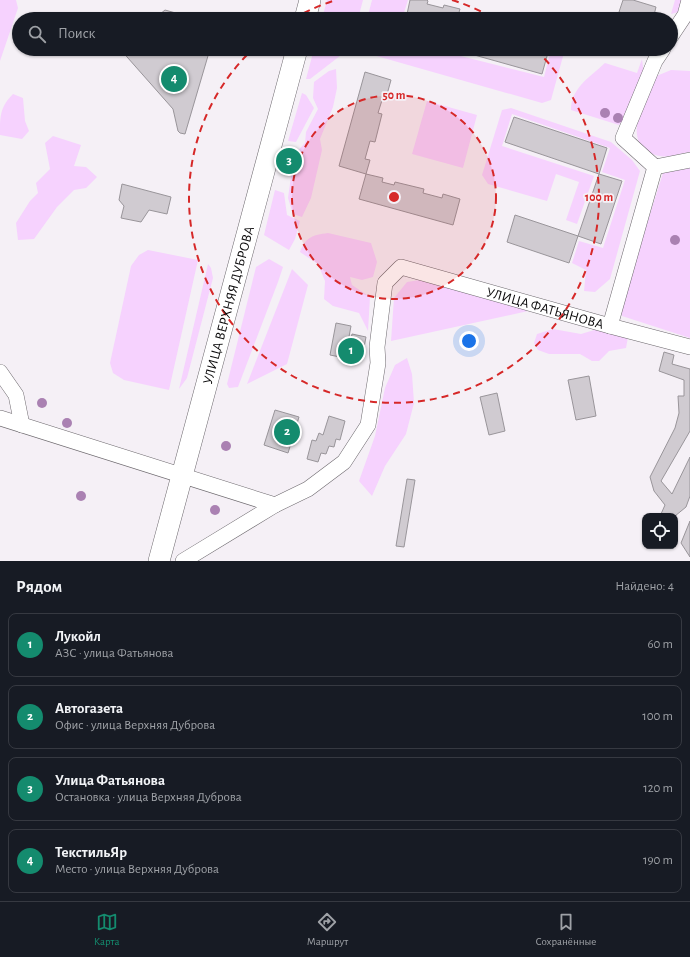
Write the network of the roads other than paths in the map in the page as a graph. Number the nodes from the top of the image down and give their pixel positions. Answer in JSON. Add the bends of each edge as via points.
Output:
{"nodes":[{"id":1,"x":310,"y":0,"type":"edge"},
{"id":2,"x":689,"y":0,"type":"edge"},
{"id":3,"x":307,"y":12,"type":"edge"},
{"id":4,"x":678,"y":26,"type":"edge"},
{"id":5,"x":295,"y":56,"type":"edge"},
{"id":6,"x":659,"y":56,"type":"edge"},
{"id":7,"x":690,"y":160,"type":"edge"},
{"id":8,"x":655,"y":167,"type":"junction"},
{"id":9,"x":610,"y":326,"type":"junction"},
{"id":10,"x":690,"y":347,"type":"edge"},
{"id":11,"x":0,"y":372,"type":"edge"},
{"id":12,"x":0,"y":418,"type":"edge"},
{"id":13,"x":22,"y":425,"type":"junction"},
{"id":14,"x":181,"y":474,"type":"junction"},
{"id":15,"x":275,"y":505,"type":"junction"},
{"id":16,"x":159,"y":561,"type":"edge"},
{"id":17,"x":184,"y":561,"type":"edge"}],
"edges":[{"from":1,"to":3,"type":"main road"},
{"from":2,"to":4,"type":"street","via":[[685,15]]},
{"from":5,"to":14,"type":"main road","name":"УЛИЦА ВЕРХНЯЯ ДУБРОВА"},
{"from":6,"to":8,"type":"street","via":[[623,138]]},
{"from":7,"to":8,"type":"street"},
{"from":8,"to":9,"type":"street"},
{"from":9,"to":10,"type":"street","name":"УЛИЦА ФАТЬЯНОВА"},
{"from":9,"to":15,"type":"street","name":"УЛИЦА ФАТЬЯНОВА","via":[[401,267],[385,283],[376,347],[378,363],[368,425],[344,462],[308,489]]},
{"from":11,"to":13,"type":"street","via":[[16,395]]},
{"from":12,"to":13,"type":"street"},
{"from":13,"to":14,"type":"street"},
{"from":14,"to":15,"type":"street"},
{"from":14,"to":16,"type":"main road","name":"УЛИЦА ВЕРХНЯЯ ДУБРОВА"},
{"from":15,"to":17,"type":"street"}]}
